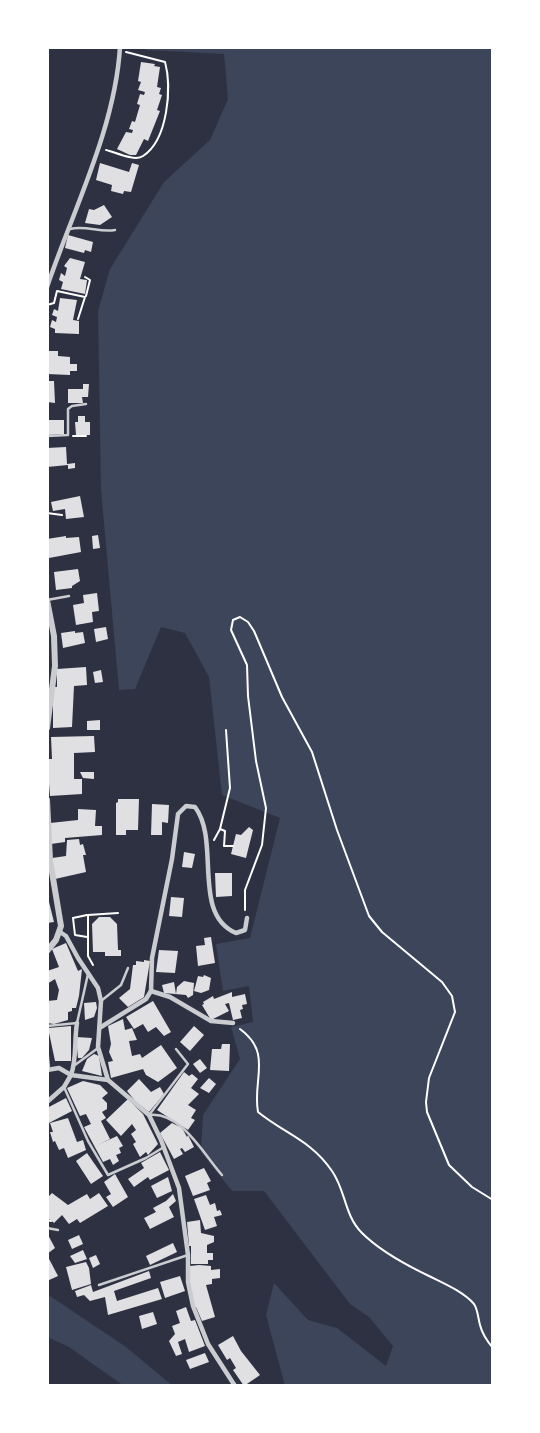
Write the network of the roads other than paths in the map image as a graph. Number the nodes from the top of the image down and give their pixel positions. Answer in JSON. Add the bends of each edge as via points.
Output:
{"nodes":[{"id":1,"x":120,"y":49,"type":"edge"},
{"id":2,"x":67,"y":230,"type":"junction"},
{"id":3,"x":115,"y":230,"type":"dead end"},
{"id":4,"x":47,"y":287,"type":"edge"},
{"id":5,"x":86,"y":404,"type":"dead end"},
{"id":6,"x":47,"y":436,"type":"edge"},
{"id":7,"x":69,"y":596,"type":"dead end"},
{"id":8,"x":47,"y":600,"type":"edge"},
{"id":9,"x":47,"y":727,"type":"edge"},
{"id":10,"x":47,"y":800,"type":"edge"},
{"id":11,"x":51,"y":880,"type":"edge"},
{"id":12,"x":247,"y":918,"type":"road end"},
{"id":13,"x":60,"y":932,"type":"junction"},
{"id":14,"x":47,"y":951,"type":"edge"},
{"id":15,"x":128,"y":968,"type":"dead end"},
{"id":16,"x":89,"y":971,"type":"junction"},
{"id":17,"x":151,"y":991,"type":"junction"},
{"id":18,"x":101,"y":1001,"type":"junction"},
{"id":19,"x":77,"y":1023,"type":"junction"},
{"id":20,"x":233,"y":1023,"type":"road end"},
{"id":21,"x":47,"y":1026,"type":"edge"},
{"id":22,"x":100,"y":1027,"type":"junction"},
{"id":23,"x":47,"y":1047,"type":"edge"},
{"id":24,"x":98,"y":1047,"type":"junction"},
{"id":25,"x":176,"y":1049,"type":"dead end"},
{"id":26,"x":75,"y":1065,"type":"junction"},
{"id":27,"x":48,"y":1069,"type":"edge"},
{"id":28,"x":71,"y":1076,"type":"junction"},
{"id":29,"x":108,"y":1080,"type":"junction"},
{"id":30,"x":64,"y":1087,"type":"junction"},
{"id":31,"x":47,"y":1102,"type":"edge"},
{"id":32,"x":149,"y":1115,"type":"junction"},
{"id":33,"x":164,"y":1147,"type":"junction"},
{"id":34,"x":222,"y":1175,"type":"dead end"},
{"id":35,"x":47,"y":1228,"type":"edge"},
{"id":36,"x":58,"y":1230,"type":"dead end"},
{"id":37,"x":188,"y":1255,"type":"junction"},
{"id":38,"x":99,"y":1286,"type":"dead end"},
{"id":39,"x":235,"y":1386,"type":"edge"}],
"edges":[{"from":1,"to":2,"type":"street","via":[[98,148]]},
{"from":2,"to":3,"type":"lane"},
{"from":2,"to":4,"type":"street"},
{"from":5,"to":6,"type":"lane","via":[[68,409],[68,435]]},
{"from":7,"to":8,"type":"lane"},
{"from":8,"to":9,"type":"street","via":[[55,666]]},
{"from":10,"to":11,"type":"street"},
{"from":11,"to":13,"type":"street"},
{"from":12,"to":17,"type":"street","via":[[245,930],[236,933],[214,909],[203,826],[195,807],[186,806],[178,814],[152,958]]},
{"from":13,"to":14,"type":"street"},
{"from":13,"to":16,"type":"street"},
{"from":15,"to":18,"type":"lane","via":[[121,985]]},
{"from":16,"to":18,"type":"street"},
{"from":16,"to":19,"type":"lane"},
{"from":17,"to":20,"type":"street","via":[[211,1021]]},
{"from":17,"to":22,"type":"street","via":[[146,999]]},
{"from":18,"to":22,"type":"street"},
{"from":19,"to":21,"type":"lane"},
{"from":19,"to":26,"type":"street"},
{"from":22,"to":24,"type":"street"},
{"from":23,"to":27,"type":"lane"},
{"from":24,"to":26,"type":"lane"},
{"from":24,"to":29,"type":"street"},
{"from":25,"to":32,"type":"lane","via":[[188,1064]]},
{"from":26,"to":28,"type":"street"},
{"from":27,"to":28,"type":"street","via":[[59,1068]]},
{"from":28,"to":29,"type":"street"},
{"from":28,"to":30,"type":"street"},
{"from":29,"to":32,"type":"street"},
{"from":30,"to":31,"type":"street"},
{"from":30,"to":33,"type":"lane","via":[[108,1175]]},
{"from":32,"to":33,"type":"street"},
{"from":32,"to":34,"type":"lane","via":[[159,1115],[188,1132]]},
{"from":33,"to":37,"type":"street","via":[[179,1188]]},
{"from":35,"to":36,"type":"lane"},
{"from":37,"to":38,"type":"lane"},
{"from":37,"to":39,"type":"street","via":[[193,1306],[208,1344]]}]}
